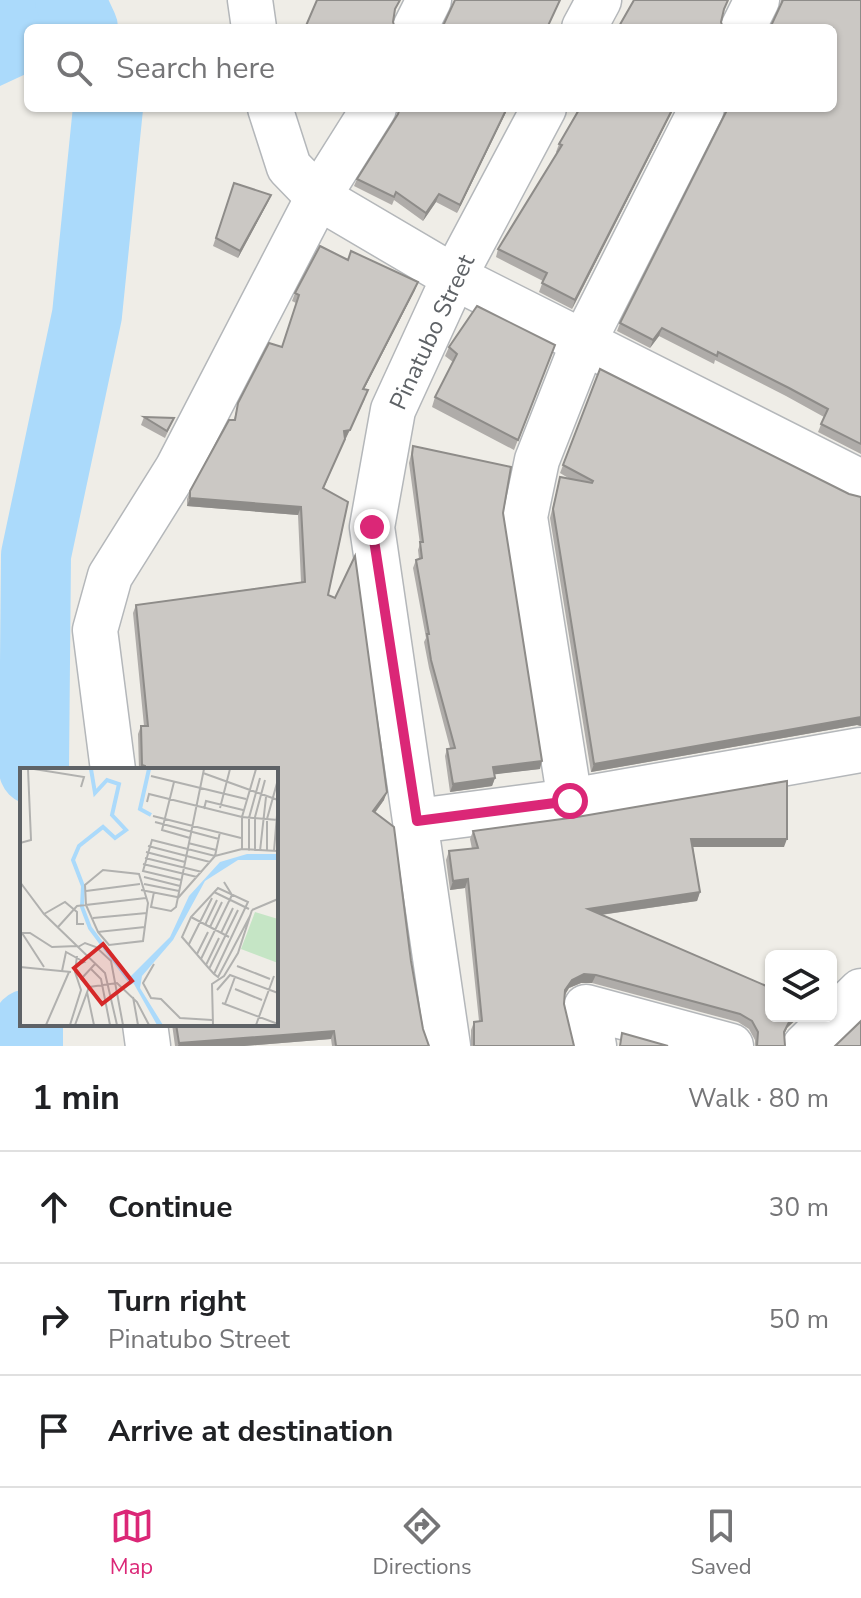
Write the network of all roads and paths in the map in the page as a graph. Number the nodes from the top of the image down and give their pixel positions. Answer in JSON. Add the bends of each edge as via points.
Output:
{"nodes":[{"id":1,"x":250,"y":0,"type":"edge"},
{"id":2,"x":429,"y":0,"type":"edge"},
{"id":3,"x":599,"y":0,"type":"edge"},
{"id":4,"x":757,"y":0,"type":"edge"},
{"id":5,"x":253,"y":24,"type":"edge"},
{"id":6,"x":417,"y":24,"type":"edge"},
{"id":7,"x":586,"y":24,"type":"edge"},
{"id":8,"x":745,"y":24,"type":"edge"},
{"id":9,"x":271,"y":112,"type":"edge"},
{"id":10,"x":371,"y":112,"type":"edge"},
{"id":11,"x":542,"y":112,"type":"edge"},
{"id":12,"x":700,"y":112,"type":"edge"},
{"id":13,"x":318,"y":197,"type":"junction"},
{"id":14,"x":454,"y":277,"type":"junction"},
{"id":15,"x":583,"y":343,"type":"junction"},
{"id":16,"x":860,"y":489,"type":"edge"},
{"id":17,"x":861,"y":750,"type":"edge"},
{"id":18,"x":113,"y":768,"type":"edge"},
{"id":19,"x":570,"y":801,"type":"junction"},
{"id":20,"x":417,"y":821,"type":"junction"},
{"id":21,"x":861,"y":991,"type":"edge"},
{"id":22,"x":145,"y":1026,"type":"edge"},
{"id":23,"x":148,"y":1046,"type":"edge"},
{"id":24,"x":448,"y":1046,"type":"edge"},
{"id":25,"x":594,"y":1046,"type":"edge"},
{"id":26,"x":731,"y":1046,"type":"edge"},
{"id":27,"x":805,"y":1046,"type":"edge"}],
"edges":[{"from":1,"to":5,"type":"street"},
{"from":2,"to":6,"type":"street"},
{"from":3,"to":7,"type":"street"},
{"from":4,"to":8,"type":"street"},
{"from":9,"to":13,"type":"street","via":[[289,167]]},
{"from":10,"to":13,"type":"street"},
{"from":11,"to":14,"type":"street","name":"Pinatubo Street"},
{"from":12,"to":15,"type":"street"},
{"from":13,"to":14,"type":"street"},
{"from":13,"to":18,"type":"street","via":[[177,469],[110,576],[95,630]]},
{"from":14,"to":15,"type":"street"},
{"from":14,"to":20,"type":"street","name":"Pinatubo Street","via":[[393,410],[372,527]]},
{"from":15,"to":16,"type":"street"},
{"from":15,"to":19,"type":"street","via":[[537,460],[525,517]]},
{"from":17,"to":19,"type":"street"},
{"from":19,"to":20,"type":"street"},
{"from":20,"to":24,"type":"street","name":"Pinatubo Street"},
{"from":21,"to":27,"type":"street"},
{"from":22,"to":23,"type":"street"},
{"from":25,"to":26,"type":"street","via":[[586,1007]]}]}
